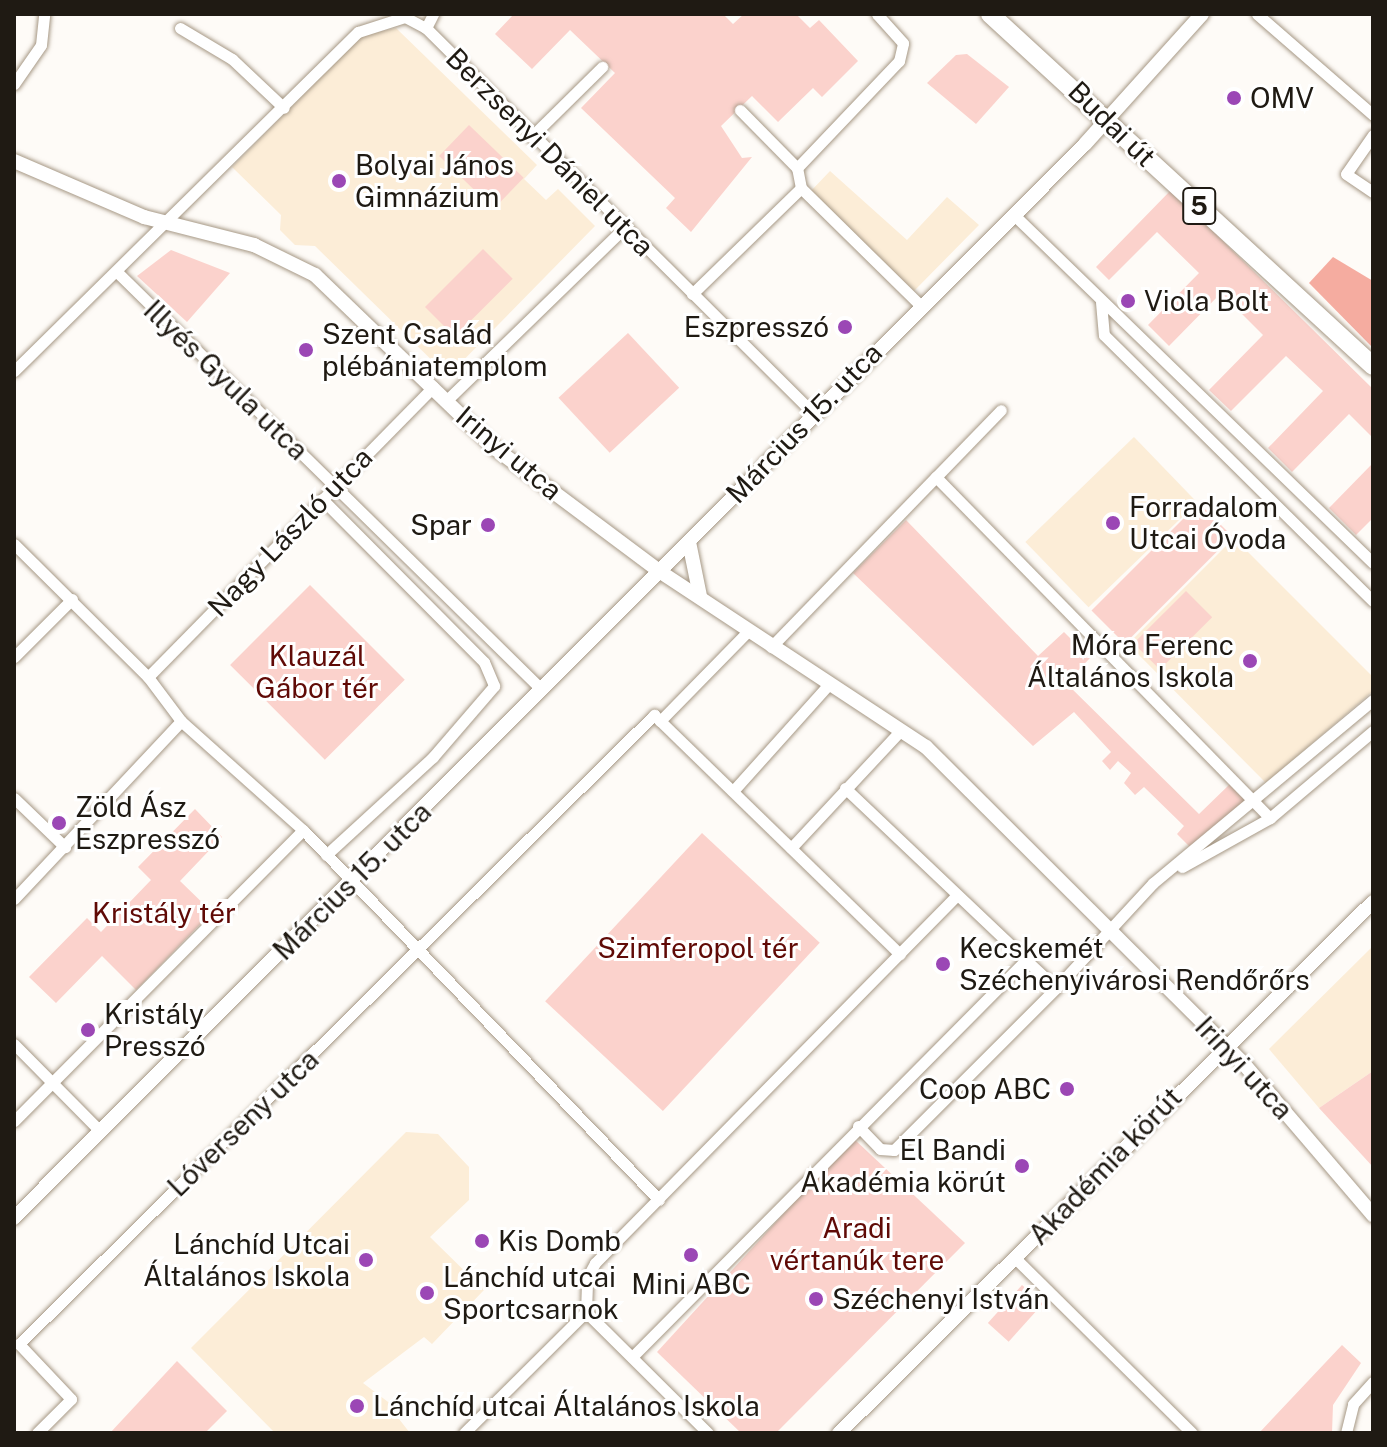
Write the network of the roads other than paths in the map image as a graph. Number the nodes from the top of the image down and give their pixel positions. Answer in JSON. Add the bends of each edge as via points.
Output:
{"nodes":[{"id":1,"x":44,"y":14,"type":"edge"},
{"id":2,"x":433,"y":14,"type":"edge"},
{"id":3,"x":877,"y":14,"type":"edge"},
{"id":4,"x":990,"y":14,"type":"edge"},
{"id":5,"x":1202,"y":14,"type":"edge"},
{"id":6,"x":1257,"y":14,"type":"edge"},
{"id":7,"x":405,"y":16,"type":"edge"},
{"id":8,"x":180,"y":28,"type":"dead end"},
{"id":9,"x":426,"y":28,"type":"junction"},
{"id":10,"x":602,"y":67,"type":"dead end"},
{"id":11,"x":14,"y":84,"type":"edge"},
{"id":12,"x":284,"y":108,"type":"junction"},
{"id":13,"x":740,"y":110,"type":"dead end"},
{"id":14,"x":1373,"y":115,"type":"edge"},
{"id":15,"x":1108,"y":119,"type":"junction"},
{"id":16,"x":1373,"y":135,"type":"edge"},
{"id":17,"x":531,"y":137,"type":"junction"},
{"id":18,"x":14,"y":161,"type":"edge"},
{"id":19,"x":797,"y":168,"type":"junction"},
{"id":20,"x":801,"y":188,"type":"junction"},
{"id":21,"x":1373,"y":192,"type":"edge"},
{"id":22,"x":1013,"y":214,"type":"junction"},
{"id":23,"x":172,"y":222,"type":"junction"},
{"id":24,"x":626,"y":226,"type":"junction"},
{"id":25,"x":118,"y":273,"type":"junction"},
{"id":26,"x":692,"y":294,"type":"junction"},
{"id":27,"x":1101,"y":302,"type":"junction"},
{"id":28,"x":920,"y":305,"type":"junction"},
{"id":29,"x":1373,"y":366,"type":"edge"},
{"id":30,"x":14,"y":371,"type":"edge"},
{"id":31,"x":433,"y":387,"type":"junction"},
{"id":32,"x":447,"y":400,"type":"junction"},
{"id":33,"x":1001,"y":410,"type":"dead end"},
{"id":34,"x":813,"y":413,"type":"junction"},
{"id":35,"x":936,"y":477,"type":"junction"},
{"id":36,"x":336,"y":486,"type":"junction"},
{"id":37,"x":322,"y":499,"type":"junction"},
{"id":38,"x":689,"y":542,"type":"junction"},
{"id":39,"x":14,"y":544,"type":"edge"},
{"id":40,"x":1373,"y":563,"type":"edge"},
{"id":41,"x":659,"y":571,"type":"junction"},
{"id":42,"x":72,"y":599,"type":"junction"},
{"id":43,"x":702,"y":600,"type":"junction"},
{"id":44,"x":1373,"y":601,"type":"edge"},
{"id":45,"x":748,"y":631,"type":"junction"},
{"id":46,"x":771,"y":647,"type":"junction"},
{"id":47,"x":14,"y":657,"type":"edge"},
{"id":48,"x":148,"y":677,"type":"junction"},
{"id":49,"x":828,"y":685,"type":"junction"},
{"id":50,"x":541,"y":689,"type":"junction"},
{"id":51,"x":1373,"y":700,"type":"edge"},
{"id":52,"x":181,"y":721,"type":"junction"},
{"id":53,"x":660,"y":721,"type":"junction"},
{"id":54,"x":900,"y":731,"type":"junction"},
{"id":55,"x":1373,"y":731,"type":"edge"},
{"id":56,"x":845,"y":788,"type":"junction"},
{"id":57,"x":733,"y":791,"type":"junction"},
{"id":58,"x":14,"y":798,"type":"edge"},
{"id":59,"x":1257,"y":801,"type":"junction"},
{"id":60,"x":1270,"y":818,"type":"junction"},
{"id":61,"x":303,"y":830,"type":"junction"},
{"id":62,"x":65,"y":847,"type":"junction"},
{"id":63,"x":791,"y":848,"type":"junction"},
{"id":64,"x":326,"y":855,"type":"junction"},
{"id":65,"x":354,"y":882,"type":"junction"},
{"id":66,"x":1153,"y":883,"type":"junction"},
{"id":67,"x":955,"y":897,"type":"junction"},
{"id":68,"x":14,"y":899,"type":"edge"},
{"id":69,"x":1373,"y":902,"type":"edge"},
{"id":70,"x":1112,"y":928,"type":"junction"},
{"id":71,"x":421,"y":951,"type":"junction"},
{"id":72,"x":900,"y":954,"type":"junction"},
{"id":73,"x":1026,"y":960,"type":"junction"},
{"id":74,"x":1056,"y":988,"type":"junction"},
{"id":75,"x":14,"y":1044,"type":"edge"},
{"id":76,"x":1225,"y":1045,"type":"junction"},
{"id":77,"x":53,"y":1084,"type":"junction"},
{"id":78,"x":14,"y":1121,"type":"edge"},
{"id":79,"x":858,"y":1126,"type":"junction"},
{"id":80,"x":98,"y":1129,"type":"junction"},
{"id":81,"x":659,"y":1200,"type":"junction"},
{"id":82,"x":1373,"y":1215,"type":"edge"},
{"id":83,"x":14,"y":1218,"type":"edge"},
{"id":84,"x":1015,"y":1258,"type":"junction"},
{"id":85,"x":586,"y":1312,"type":"junction"},
{"id":86,"x":16,"y":1342,"type":"edge"},
{"id":87,"x":632,"y":1357,"type":"junction"},
{"id":88,"x":1373,"y":1382,"type":"edge"},
{"id":89,"x":37,"y":1433,"type":"edge"},
{"id":90,"x":464,"y":1433,"type":"edge"},
{"id":91,"x":708,"y":1433,"type":"edge"},
{"id":92,"x":839,"y":1433,"type":"edge"},
{"id":93,"x":1192,"y":1433,"type":"edge"},
{"id":94,"x":1346,"y":1433,"type":"edge"}],
"edges":[{"from":1,"to":11,"type":"street","via":[[41,45]]},
{"from":2,"to":9,"type":"street"},
{"from":3,"to":19,"type":"street","via":[[903,43],[899,61]]},
{"from":4,"to":15,"type":"main road","name":"Budai út","number":"5"},
{"from":5,"to":15,"type":"street","name":"Március 15. utca"},
{"from":6,"to":14,"type":"street"},
{"from":7,"to":9,"type":"street","name":"Berzsenyi Dániel utca"},
{"from":7,"to":12,"type":"street","name":"Berzsenyi Dániel utca","via":[[358,32]]},
{"from":8,"to":12,"type":"street","via":[[232,59]]},
{"from":9,"to":17,"type":"street","name":"Berzsenyi Dániel utca"},
{"from":10,"to":17,"type":"street"},
{"from":12,"to":23,"type":"street","name":"Berzsenyi Dániel utca"},
{"from":13,"to":19,"type":"street"},
{"from":15,"to":22,"type":"street","name":"Március 15. utca"},
{"from":15,"to":29,"type":"main road","name":"Budai út","number":"5"},
{"from":16,"to":21,"type":"street","via":[[1346,174]]},
{"from":17,"to":24,"type":"street","name":"Berzsenyi Dániel utca"},
{"from":18,"to":23,"type":"street","name":"Irinyi utca"},
{"from":19,"to":20,"type":"street"},
{"from":20,"to":26,"type":"street"},
{"from":20,"to":28,"type":"street"},
{"from":22,"to":27,"type":"street"},
{"from":22,"to":28,"type":"street","name":"Március 15. utca"},
{"from":23,"to":25,"type":"street","name":"Berzsenyi Dániel utca"},
{"from":23,"to":31,"type":"street","name":"Irinyi utca","via":[[254,245],[315,275]]},
{"from":24,"to":26,"type":"street","name":"Berzsenyi Dániel utca"},
{"from":24,"to":32,"type":"street"},
{"from":25,"to":30,"type":"street","name":"Berzsenyi Dániel utca"},
{"from":25,"to":36,"type":"street","name":"Illyés Gyula utca"},
{"from":26,"to":34,"type":"street","name":"Berzsenyi Dániel utca"},
{"from":27,"to":40,"type":"street"},
{"from":27,"to":44,"type":"street","via":[[1104,335]]},
{"from":28,"to":34,"type":"street","name":"Március 15. utca"},
{"from":31,"to":32,"type":"street","name":"Irinyi utca"},
{"from":31,"to":36,"type":"street","name":"Nagy László utca"},
{"from":32,"to":41,"type":"street","name":"Irinyi utca","via":[[496,449]]},
{"from":33,"to":35,"type":"street"},
{"from":34,"to":38,"type":"street","name":"Március 15. utca"},
{"from":35,"to":46,"type":"street"},
{"from":35,"to":59,"type":"street"},
{"from":36,"to":37,"type":"street","name":"Nagy László utca"},
{"from":36,"to":50,"type":"street"},
{"from":37,"to":48,"type":"street","name":"Nagy László utca"},
{"from":37,"to":64,"type":"street","via":[[484,662],[494,686],[433,757]]},
{"from":38,"to":41,"type":"street","name":"Március 15. utca"},
{"from":38,"to":43,"type":"street","via":[[689,568]]},
{"from":39,"to":42,"type":"street"},
{"from":41,"to":43,"type":"street","name":"Irinyi utca"},
{"from":41,"to":50,"type":"street","name":"Március 15. utca"},
{"from":42,"to":47,"type":"street"},
{"from":42,"to":48,"type":"street"},
{"from":43,"to":45,"type":"street","name":"Irinyi utca"},
{"from":45,"to":46,"type":"street","name":"Irinyi utca"},
{"from":45,"to":53,"type":"street"},
{"from":46,"to":49,"type":"street","name":"Irinyi utca"},
{"from":48,"to":52,"type":"street"},
{"from":49,"to":54,"type":"street","name":"Irinyi utca"},
{"from":49,"to":57,"type":"street"},
{"from":50,"to":65,"type":"street","name":"Március 15. utca"},
{"from":51,"to":59,"type":"street"},
{"from":52,"to":61,"type":"street"},
{"from":52,"to":62,"type":"street"},
{"from":53,"to":57,"type":"street"},
{"from":53,"to":71,"type":"street","via":[[654,715]]},
{"from":54,"to":56,"type":"street"},
{"from":54,"to":70,"type":"street","name":"Irinyi utca","via":[[983,799]]},
{"from":55,"to":60,"type":"street"},
{"from":56,"to":63,"type":"street"},
{"from":56,"to":67,"type":"street"},
{"from":57,"to":63,"type":"street"},
{"from":58,"to":62,"type":"street"},
{"from":59,"to":60,"type":"street"},
{"from":59,"to":66,"type":"street"},
{"from":60,"to":66,"type":"street"},
{"from":61,"to":64,"type":"street"},
{"from":61,"to":77,"type":"street"},
{"from":62,"to":68,"type":"street"},
{"from":63,"to":72,"type":"street"},
{"from":64,"to":65,"type":"street"},
{"from":65,"to":71,"type":"street"},
{"from":65,"to":80,"type":"street","name":"Március 15. utca"},
{"from":66,"to":70,"type":"street"},
{"from":67,"to":72,"type":"street"},
{"from":67,"to":73,"type":"street"},
{"from":69,"to":76,"type":"street","name":"Akadémia körút"},
{"from":70,"to":74,"type":"street"},
{"from":70,"to":76,"type":"street","name":"Irinyi utca"},
{"from":71,"to":81,"type":"street"},
{"from":71,"to":86,"type":"street","name":"Lóverseny utca"},
{"from":72,"to":81,"type":"street"},
{"from":73,"to":74,"type":"street"},
{"from":73,"to":79,"type":"street"},
{"from":74,"to":79,"type":"street","via":[[894,1150],[880,1149]]},
{"from":75,"to":77,"type":"street"},
{"from":76,"to":82,"type":"street","name":"Irinyi utca"},
{"from":76,"to":84,"type":"street","name":"Akadémia körút"},
{"from":77,"to":78,"type":"street"},
{"from":77,"to":80,"type":"street"},
{"from":79,"to":87,"type":"street"},
{"from":80,"to":83,"type":"street","name":"Március 15. utca"},
{"from":81,"to":85,"type":"street","via":[[595,1263],[587,1278]]},
{"from":84,"to":92,"type":"street","name":"Akadémia körút"},
{"from":84,"to":93,"type":"street"},
{"from":85,"to":87,"type":"street"},
{"from":85,"to":90,"type":"street"},
{"from":86,"to":89,"type":"street","name":"Lóverseny utca","via":[[71,1399]]},
{"from":87,"to":91,"type":"street"},
{"from":88,"to":94,"type":"street","via":[[1353,1404]]}]}
